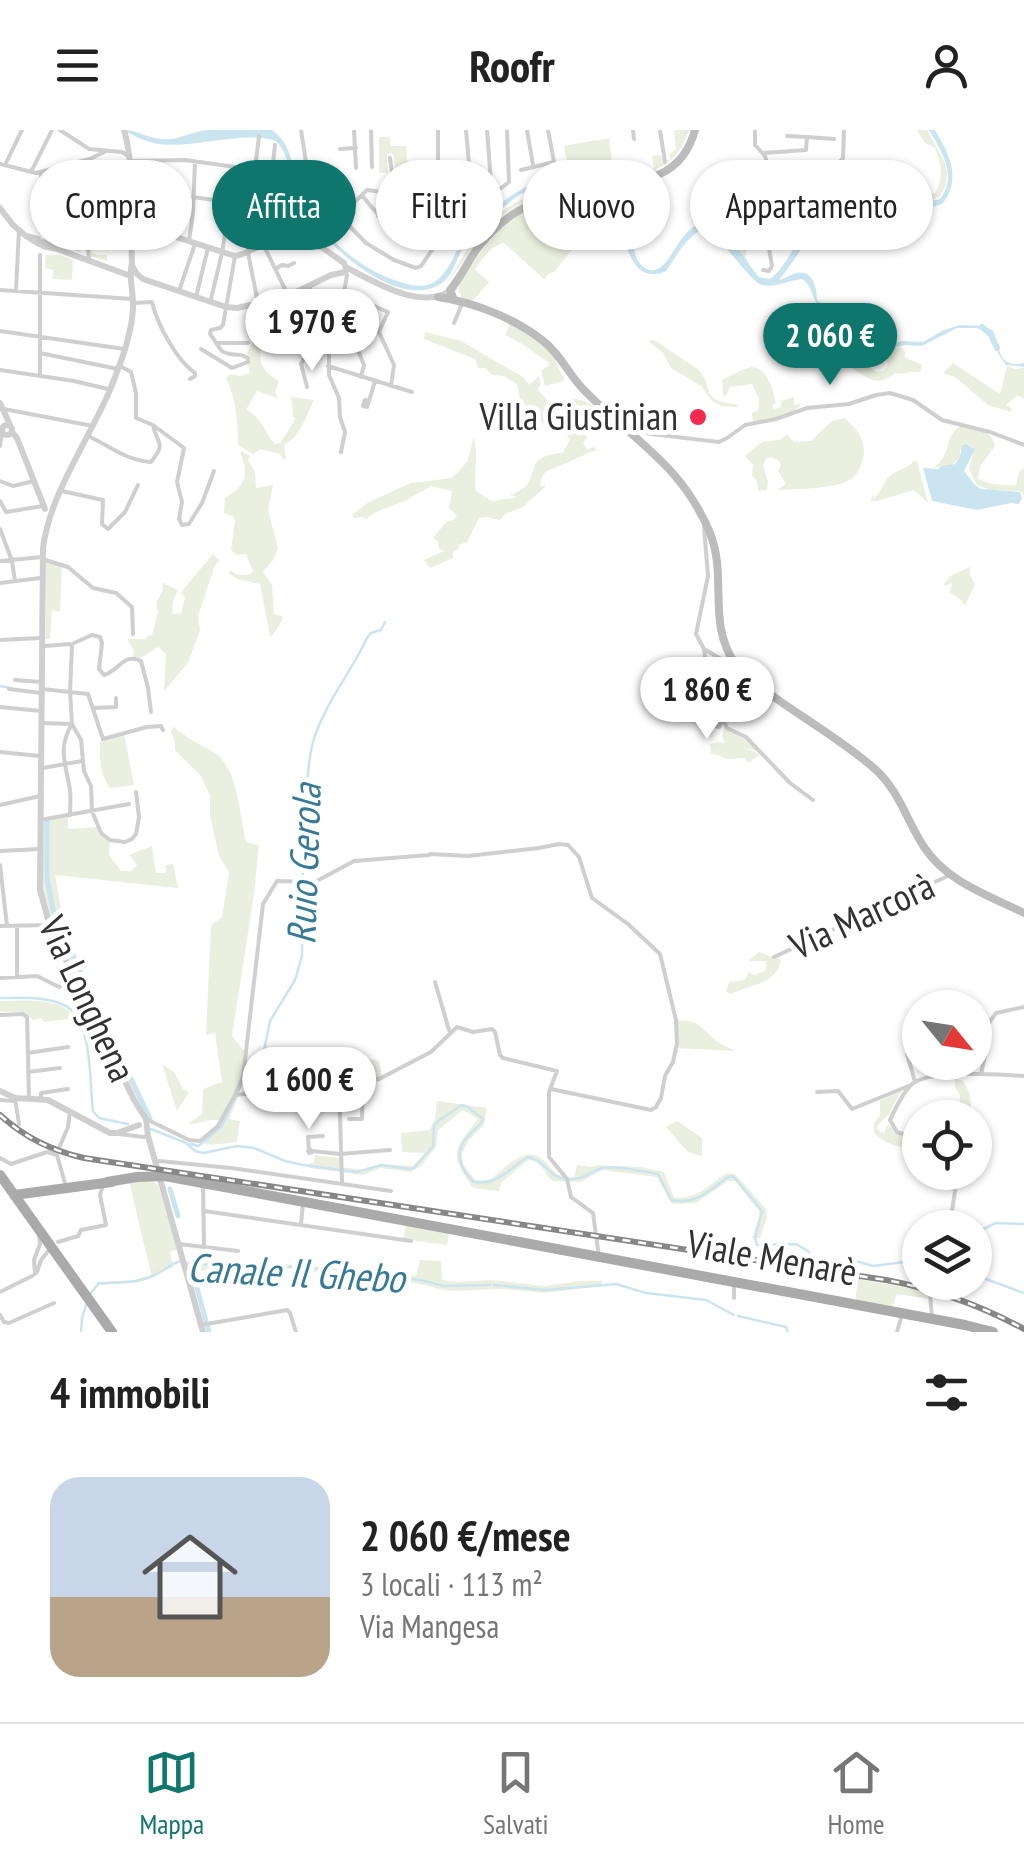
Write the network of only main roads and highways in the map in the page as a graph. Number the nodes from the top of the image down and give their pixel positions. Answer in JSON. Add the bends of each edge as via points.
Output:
{"nodes":[{"id":1,"x":694,"y":130,"type":"edge"},
{"id":2,"x":503,"y":223,"type":"edge"},
{"id":3,"x":477,"y":250,"type":"edge"},
{"id":4,"x":481,"y":250,"type":"edge"},
{"id":5,"x":438,"y":296,"type":"road end"},
{"id":6,"x":456,"y":296,"type":"junction"},
{"id":7,"x":1024,"y":912,"type":"edge"},
{"id":8,"x":0,"y":1174,"type":"edge"},
{"id":9,"x":159,"y":1174,"type":"junction"},
{"id":10,"x":200,"y":1182,"type":"junction"},
{"id":11,"x":22,"y":1192,"type":"junction"},
{"id":12,"x":112,"y":1332,"type":"edge"},
{"id":13,"x":993,"y":1332,"type":"edge"}],
"edges":[{"from":1,"to":2,"type":"main road","via":[[686,153],[669,170],[531,203]]},
{"from":3,"to":6,"type":"main road"},
{"from":4,"to":6,"type":"main road","via":[[458,282]]},
{"from":5,"to":6,"type":"main road"},
{"from":6,"to":7,"type":"main road","via":[[542,339],[586,393],[673,472],[714,546],[719,628],[736,665],[873,767],[950,875]]},
{"from":8,"to":11,"type":"main road"},
{"from":9,"to":10,"type":"main road"},
{"from":9,"to":10,"type":"main road"},
{"from":9,"to":11,"type":"main road","via":[[101,1187]]},
{"from":10,"to":13,"type":"main road","name":"Viale Menarè"},
{"from":11,"to":12,"type":"main road","via":[[23,1208]]}]}
